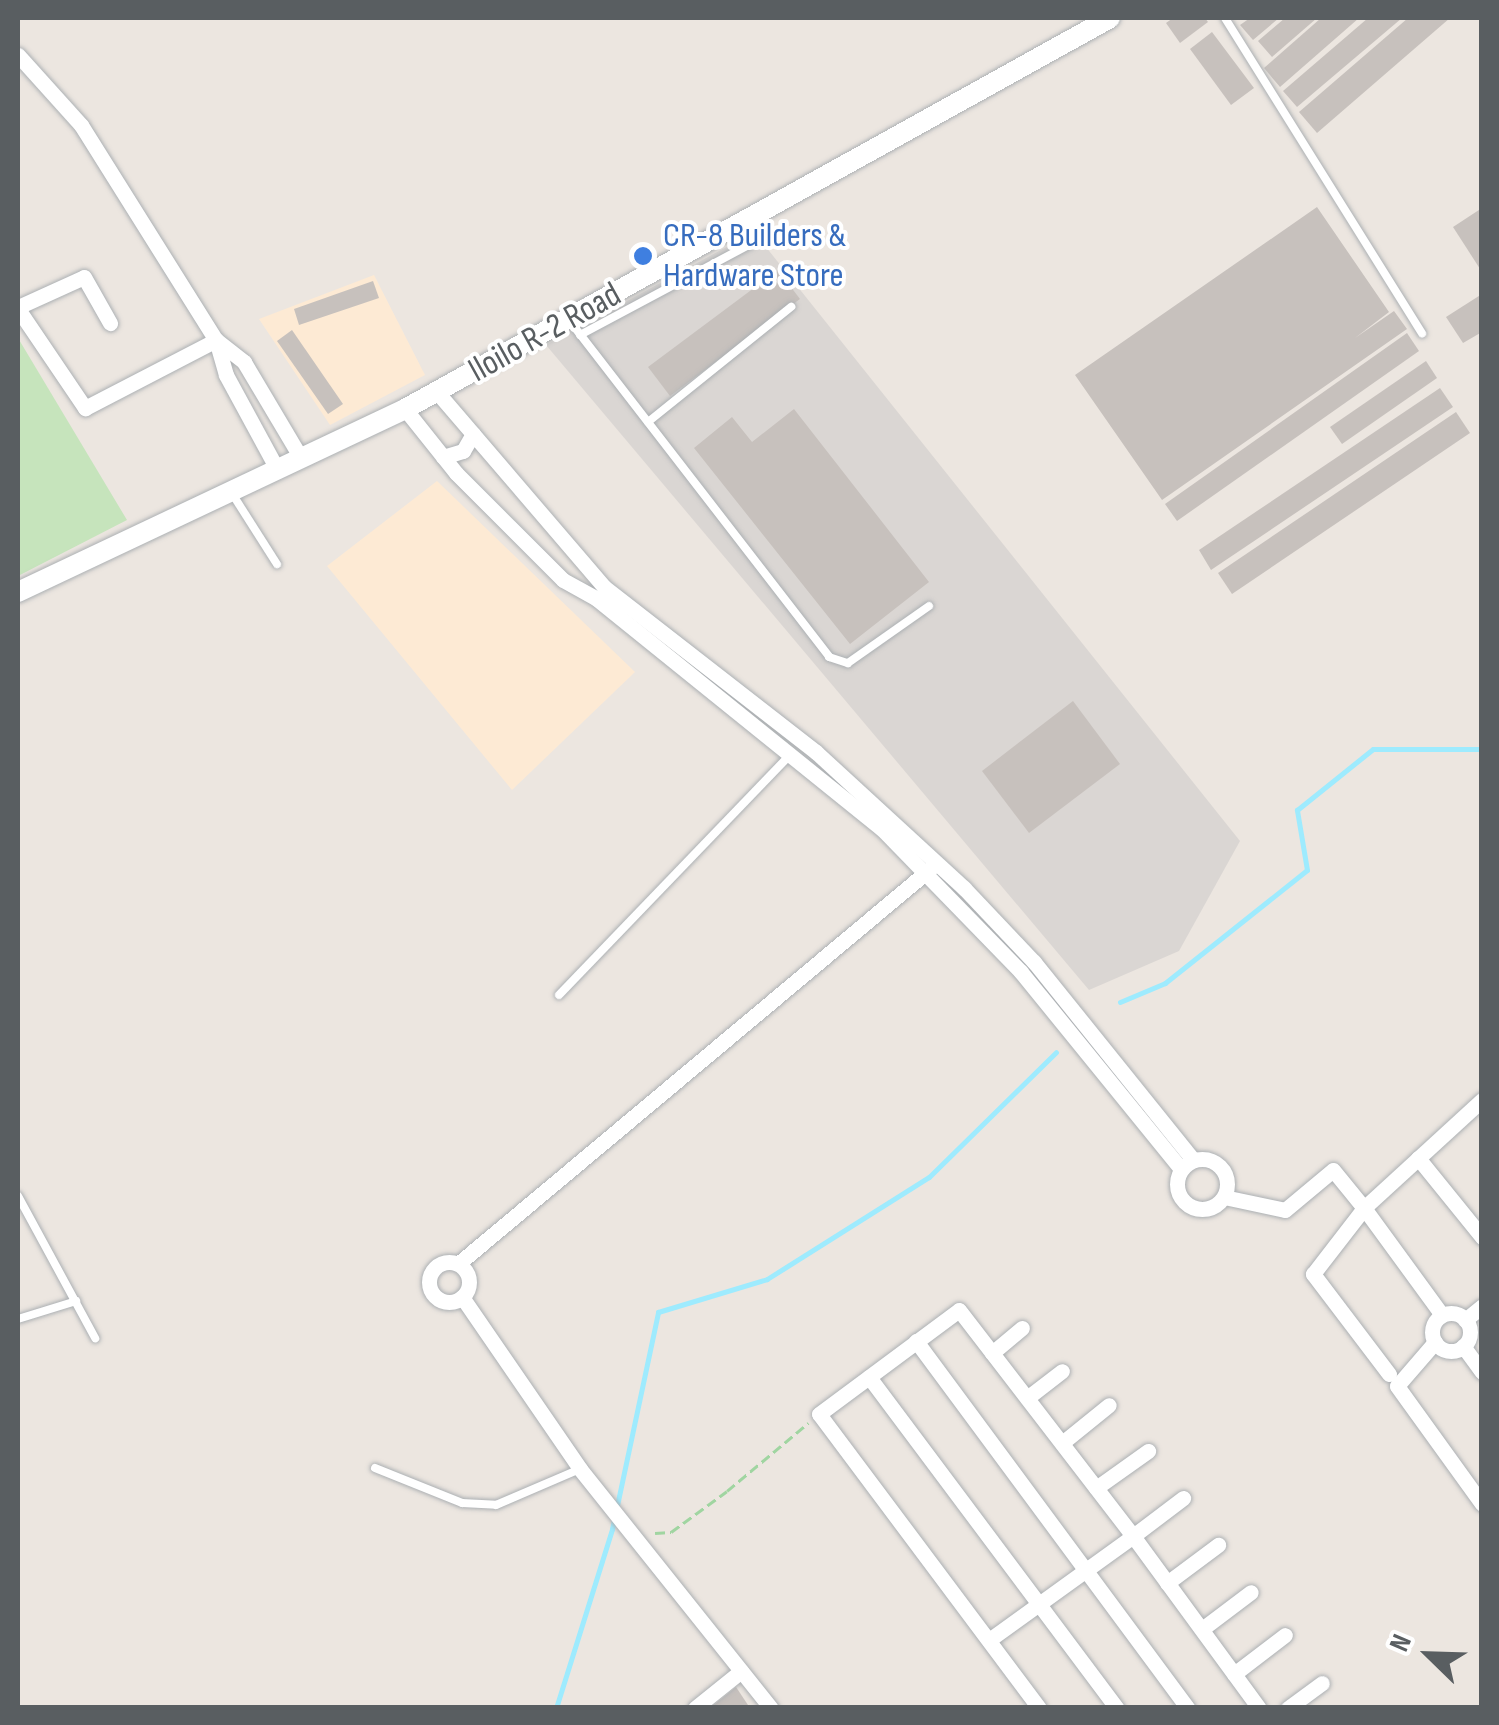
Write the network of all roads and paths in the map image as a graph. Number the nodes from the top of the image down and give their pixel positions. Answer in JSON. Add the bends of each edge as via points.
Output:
{"nodes":[{"id":1,"x":1110,"y":18,"type":"edge"},
{"id":2,"x":1225,"y":18,"type":"edge"},
{"id":3,"x":18,"y":55,"type":"edge"},
{"id":4,"x":791,"y":307,"type":"dead end"},
{"id":5,"x":18,"y":308,"type":"edge"},
{"id":6,"x":110,"y":323,"type":"dead end"},
{"id":7,"x":575,"y":327,"type":"junction"},
{"id":8,"x":1422,"y":334,"type":"dead end"},
{"id":9,"x":216,"y":340,"type":"junction"},
{"id":10,"x":437,"y":392,"type":"junction"},
{"id":11,"x":405,"y":409,"type":"junction"},
{"id":12,"x":648,"y":422,"type":"junction"},
{"id":13,"x":472,"y":434,"type":"junction"},
{"id":14,"x":301,"y":458,"type":"junction"},
{"id":15,"x":443,"y":458,"type":"junction"},
{"id":16,"x":277,"y":470,"type":"junction"},
{"id":17,"x":512,"y":483,"type":"junction"},
{"id":18,"x":230,"y":491,"type":"junction"},
{"id":19,"x":487,"y":505,"type":"junction"},
{"id":20,"x":586,"y":557,"type":"junction"},
{"id":21,"x":278,"y":564,"type":"dead end"},
{"id":22,"x":563,"y":580,"type":"junction"},
{"id":23,"x":18,"y":592,"type":"edge"},
{"id":24,"x":929,"y":606,"type":"dead end"},
{"id":25,"x":652,"y":633,"type":"junction"},
{"id":26,"x":734,"y":696,"type":"junction"},
{"id":27,"x":805,"y":756,"type":"junction"},
{"id":28,"x":931,"y":867,"type":"junction"},
{"id":29,"x":558,"y":995,"type":"dead end"},
{"id":30,"x":1482,"y":1100,"type":"edge"},
{"id":31,"x":1418,"y":1158,"type":"junction"},
{"id":32,"x":1187,"y":1165,"type":"junction"},
{"id":33,"x":18,"y":1196,"type":"edge"},
{"id":34,"x":1224,"y":1196,"type":"junction"},
{"id":35,"x":1482,"y":1205,"type":"edge"},
{"id":36,"x":1364,"y":1208,"type":"junction"},
{"id":37,"x":1467,"y":1218,"type":"junction"},
{"id":38,"x":1482,"y":1237,"type":"edge"},
{"id":39,"x":459,"y":1264,"type":"junction"},
{"id":40,"x":462,"y":1297,"type":"junction"},
{"id":41,"x":76,"y":1300,"type":"junction"},
{"id":42,"x":1482,"y":1306,"type":"edge"},
{"id":43,"x":1442,"y":1315,"type":"junction"},
{"id":44,"x":18,"y":1319,"type":"edge"},
{"id":45,"x":1465,"y":1320,"type":"junction"},
{"id":46,"x":1022,"y":1328,"type":"dead end"},
{"id":47,"x":95,"y":1338,"type":"dead end"},
{"id":48,"x":916,"y":1341,"type":"junction"},
{"id":49,"x":1435,"y":1342,"type":"junction"},
{"id":50,"x":1463,"y":1346,"type":"junction"},
{"id":51,"x":992,"y":1353,"type":"junction"},
{"id":52,"x":1062,"y":1371,"type":"dead end"},
{"id":53,"x":1482,"y":1372,"type":"edge"},
{"id":54,"x":1389,"y":1374,"type":"dead end"},
{"id":55,"x":868,"y":1376,"type":"junction"},
{"id":56,"x":1027,"y":1398,"type":"junction"},
{"id":57,"x":1109,"y":1404,"type":"dead end"},
{"id":58,"x":819,"y":1414,"type":"junction"},
{"id":59,"x":1062,"y":1443,"type":"junction"},
{"id":60,"x":1148,"y":1451,"type":"dead end"},
{"id":61,"x":375,"y":1468,"type":"dead end"},
{"id":62,"x":580,"y":1468,"type":"junction"},
{"id":63,"x":1096,"y":1488,"type":"junction"},
{"id":64,"x":1183,"y":1498,"type":"dead end"},
{"id":65,"x":1482,"y":1504,"type":"edge"},
{"id":66,"x":1132,"y":1536,"type":"junction"},
{"id":67,"x":632,"y":1537,"type":"junction"},
{"id":68,"x":1218,"y":1545,"type":"dead end"},
{"id":69,"x":1086,"y":1568,"type":"junction"},
{"id":70,"x":1167,"y":1582,"type":"junction"},
{"id":71,"x":1251,"y":1592,"type":"dead end"},
{"id":72,"x":1040,"y":1603,"type":"junction"},
{"id":73,"x":1202,"y":1630,"type":"junction"},
{"id":74,"x":1285,"y":1635,"type":"dead end"},
{"id":75,"x":989,"y":1640,"type":"junction"},
{"id":76,"x":741,"y":1670,"type":"junction"},
{"id":77,"x":1234,"y":1674,"type":"junction"},
{"id":78,"x":1322,"y":1683,"type":"dead end"},
{"id":79,"x":695,"y":1708,"type":"edge"},
{"id":80,"x":772,"y":1708,"type":"edge"},
{"id":81,"x":1039,"y":1708,"type":"edge"},
{"id":82,"x":1117,"y":1708,"type":"edge"},
{"id":83,"x":1188,"y":1708,"type":"edge"},
{"id":84,"x":1259,"y":1708,"type":"edge"},
{"id":85,"x":1288,"y":1708,"type":"edge"}],
"edges":[{"from":1,"to":7,"type":"main road","name":"Iloilo R-2 Road","via":[[741,224]]},
{"from":2,"to":8,"type":"lane"},
{"from":3,"to":9,"type":"street","via":[[82,125]]},
{"from":4,"to":12,"type":"lane"},
{"from":5,"to":6,"type":"street","via":[[84,278]]},
{"from":5,"to":9,"type":"street","via":[[85,408]]},
{"from":7,"to":10,"type":"main road","name":"Iloilo R-2 Road"},
{"from":7,"to":12,"type":"lane"},
{"from":9,"to":14,"type":"street","via":[[244,362]]},
{"from":9,"to":16,"type":"street","via":[[226,375]]},
{"from":10,"to":11,"type":"main road","name":"Iloilo R-2 Road"},
{"from":10,"to":13,"type":"street"},
{"from":11,"to":14,"type":"main road","name":"Iloilo R-2 Road"},
{"from":11,"to":15,"type":"street"},
{"from":12,"to":24,"type":"lane","via":[[829,657],[848,663]]},
{"from":13,"to":15,"type":"street","via":[[463,451]]},
{"from":13,"to":17,"type":"street"},
{"from":14,"to":16,"type":"main road","name":"Iloilo R-2 Road"},
{"from":15,"to":19,"type":"street"},
{"from":16,"to":18,"type":"main road","name":"Iloilo R-2 Road"},
{"from":17,"to":19,"type":"street"},
{"from":17,"to":20,"type":"street"},
{"from":18,"to":21,"type":"lane"},
{"from":18,"to":23,"type":"main road","name":"Iloilo R-2 Road"},
{"from":19,"to":22,"type":"street"},
{"from":20,"to":22,"type":"street"},
{"from":20,"to":25,"type":"street","via":[[604,587]]},
{"from":22,"to":25,"type":"street"},
{"from":25,"to":26,"type":"street"},
{"from":26,"to":27,"type":"street"},
{"from":26,"to":27,"type":"street"},
{"from":27,"to":28,"type":"street"},
{"from":27,"to":29,"type":"lane"},
{"from":28,"to":32,"type":"street","via":[[1028,967]]},
{"from":28,"to":39,"type":"street"},
{"from":30,"to":31,"type":"street"},
{"from":31,"to":36,"type":"street"},
{"from":31,"to":37,"type":"street"},
{"from":32,"to":34,"type":"street","via":[[1224,1172]]},
{"from":32,"to":34,"type":"street","via":[[1178,1193],[1188,1206],[1212,1208]]},
{"from":33,"to":41,"type":"lane"},
{"from":34,"to":36,"type":"street","via":[[1285,1210],[1333,1170]]},
{"from":35,"to":37,"type":"street"},
{"from":36,"to":43,"type":"street"},
{"from":36,"to":54,"type":"street","via":[[1313,1274]]},
{"from":37,"to":38,"type":"street"},
{"from":39,"to":40,"type":"street","via":[[470,1282]]},
{"from":39,"to":40,"type":"street","via":[[438,1264],[428,1280],[439,1300]]},
{"from":40,"to":62,"type":"street"},
{"from":41,"to":44,"type":"lane"},
{"from":41,"to":47,"type":"lane"},
{"from":42,"to":45,"type":"street"},
{"from":43,"to":45,"type":"street"},
{"from":43,"to":49,"type":"street"},
{"from":45,"to":50,"type":"street"},
{"from":46,"to":51,"type":"street"},
{"from":48,"to":51,"type":"street","via":[[959,1310]]},
{"from":48,"to":55,"type":"street"},
{"from":48,"to":69,"type":"street"},
{"from":49,"to":50,"type":"street","via":[[1445,1350]]},
{"from":49,"to":65,"type":"street","via":[[1397,1386]]},
{"from":50,"to":53,"type":"street"},
{"from":51,"to":56,"type":"street"},
{"from":52,"to":56,"type":"street"},
{"from":55,"to":58,"type":"street"},
{"from":55,"to":72,"type":"street"},
{"from":56,"to":59,"type":"street"},
{"from":57,"to":59,"type":"street"},
{"from":58,"to":67,"type":"path","via":[[671,1532]]},
{"from":58,"to":75,"type":"street"},
{"from":59,"to":63,"type":"street"},
{"from":60,"to":63,"type":"street"},
{"from":61,"to":62,"type":"lane","via":[[462,1503],[496,1504]]},
{"from":62,"to":67,"type":"street"},
{"from":63,"to":66,"type":"street"},
{"from":64,"to":66,"type":"street"},
{"from":66,"to":69,"type":"street"},
{"from":66,"to":70,"type":"street"},
{"from":67,"to":76,"type":"street"},
{"from":68,"to":70,"type":"street"},
{"from":69,"to":72,"type":"street"},
{"from":69,"to":83,"type":"street"},
{"from":70,"to":73,"type":"street"},
{"from":71,"to":73,"type":"street"},
{"from":72,"to":75,"type":"street"},
{"from":72,"to":82,"type":"street"},
{"from":73,"to":77,"type":"street"},
{"from":74,"to":77,"type":"street"},
{"from":75,"to":81,"type":"street"},
{"from":76,"to":79,"type":"street"},
{"from":76,"to":80,"type":"street"},
{"from":77,"to":84,"type":"street"},
{"from":78,"to":85,"type":"street"}]}
